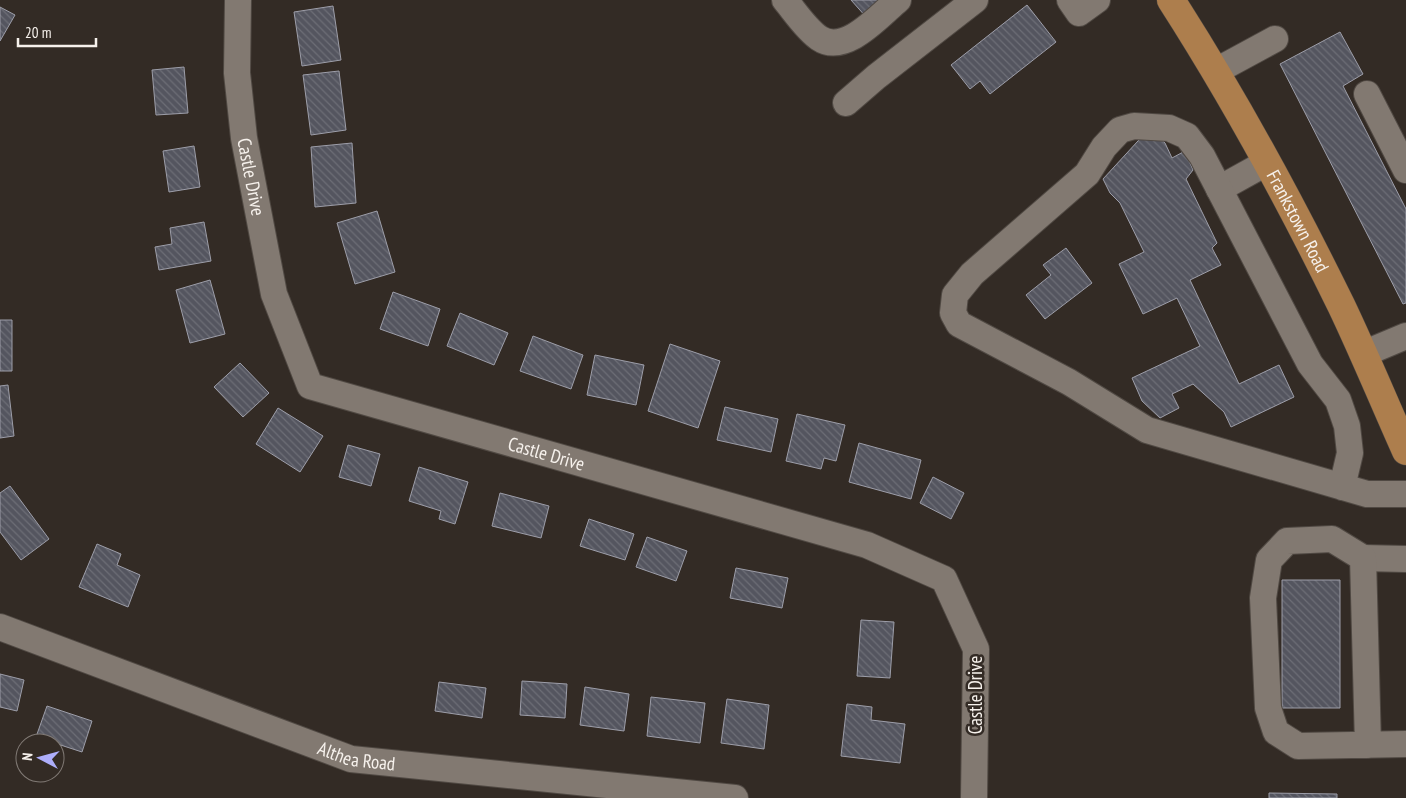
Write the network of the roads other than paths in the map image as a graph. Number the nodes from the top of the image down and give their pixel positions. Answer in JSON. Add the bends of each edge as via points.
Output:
{"nodes":[{"id":1,"x":238,"y":0,"type":"edge"},
{"id":2,"x":785,"y":0,"type":"edge"},
{"id":3,"x":898,"y":0,"type":"edge"},
{"id":4,"x":975,"y":0,"type":"edge"},
{"id":5,"x":1070,"y":0,"type":"edge"},
{"id":6,"x":1097,"y":0,"type":"edge"},
{"id":7,"x":1171,"y":0,"type":"edge"},
{"id":8,"x":1275,"y":40,"type":"dead end"},
{"id":9,"x":1216,"y":71,"type":"junction"},
{"id":10,"x":1367,"y":94,"type":"dead end"},
{"id":11,"x":846,"y":103,"type":"dead end"},
{"id":12,"x":1266,"y":163,"type":"junction"},
{"id":13,"x":1406,"y":170,"type":"edge"},
{"id":14,"x":1219,"y":189,"type":"junction"},
{"id":15,"x":1406,"y":336,"type":"edge"},
{"id":16,"x":1362,"y":354,"type":"junction"},
{"id":17,"x":1406,"y":451,"type":"edge"},
{"id":18,"x":1342,"y":487,"type":"junction"},
{"id":19,"x":1406,"y":494,"type":"edge"},
{"id":20,"x":1363,"y":558,"type":"junction"},
{"id":21,"x":1406,"y":559,"type":"edge"},
{"id":22,"x":0,"y":627,"type":"edge"},
{"id":23,"x":1406,"y":744,"type":"edge"},
{"id":24,"x":1368,"y":745,"type":"junction"},
{"id":25,"x":735,"y":798,"type":"edge"},
{"id":26,"x":974,"y":798,"type":"edge"}],
"edges":[{"from":1,"to":26,"type":"street","name":"Castle Drive","via":[[237,73],[246,148],[274,294],[310,386],[867,545],[944,579],[976,649]]},
{"from":2,"to":3,"type":"street","via":[[820,39],[831,42],[855,37]]},
{"from":4,"to":11,"type":"street"},
{"from":5,"to":6,"type":"street","via":[[1079,13]]},
{"from":7,"to":9,"type":"main road","name":"Frankstown Road"},
{"from":8,"to":9,"type":"street"},
{"from":9,"to":12,"type":"main road","name":"Frankstown Road"},
{"from":10,"to":13,"type":"street"},
{"from":12,"to":14,"type":"street"},
{"from":12,"to":16,"type":"main road","name":"Frankstown Road","via":[[1341,306]]},
{"from":14,"to":18,"type":"street","via":[[1310,364],[1338,400],[1347,426],[1350,453]]},
{"from":14,"to":18,"type":"street","via":[[1202,156],[1187,136],[1169,128],[1147,126],[1120,130],[1104,147],[1087,174],[972,274],[955,295],[953,313],[959,324],[1069,382],[1147,430]]},
{"from":15,"to":16,"type":"street"},
{"from":16,"to":17,"type":"main road","name":"Frankstown Road"},
{"from":18,"to":19,"type":"street","via":[[1367,494]]},
{"from":20,"to":21,"type":"street"},
{"from":20,"to":24,"type":"street"},
{"from":20,"to":24,"type":"street","via":[[1332,539],[1287,541],[1269,560],[1263,598],[1268,708],[1276,732],[1298,746]]},
{"from":22,"to":25,"type":"street","name":"Althea Road","via":[[351,759]]},
{"from":23,"to":24,"type":"street"}]}
